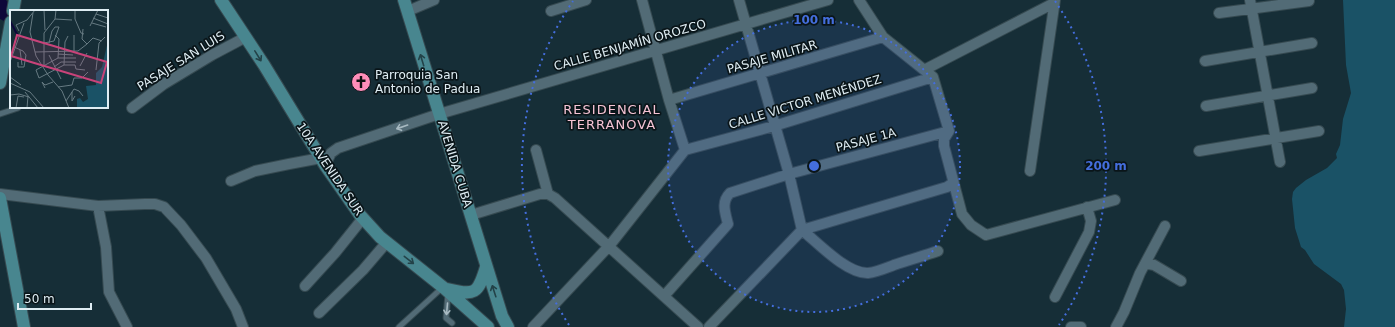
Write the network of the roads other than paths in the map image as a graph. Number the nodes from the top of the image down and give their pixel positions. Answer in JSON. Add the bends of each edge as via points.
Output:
{"nodes":[{"id":1,"x":15,"y":0,"type":"edge"},
{"id":2,"x":221,"y":0,"type":"edge"},
{"id":3,"x":434,"y":0,"type":"edge"},
{"id":4,"x":586,"y":0,"type":"edge"},
{"id":5,"x":642,"y":0,"type":"edge"},
{"id":6,"x":739,"y":0,"type":"edge"},
{"id":7,"x":828,"y":0,"type":"edge"},
{"id":8,"x":859,"y":0,"type":"edge"},
{"id":9,"x":1055,"y":1,"type":"edge"},
{"id":10,"x":1309,"y":1,"type":"edge"},
{"id":11,"x":406,"y":5,"type":"edge"},
{"id":12,"x":1251,"y":5,"type":"edge"},
{"id":13,"x":13,"y":10,"type":"edge"},
{"id":14,"x":552,"y":10,"type":"dead end"},
{"id":15,"x":1219,"y":13,"type":"dead end"},
{"id":16,"x":745,"y":24,"type":"junction"},
{"id":17,"x":10,"y":29,"type":"edge"},
{"id":18,"x":246,"y":37,"type":"junction"},
{"id":19,"x":883,"y":37,"type":"junction"},
{"id":20,"x":1312,"y":43,"type":"dead end"},
{"id":21,"x":654,"y":51,"type":"junction"},
{"id":22,"x":1260,"y":52,"type":"junction"},
{"id":23,"x":1204,"y":61,"type":"dead end"},
{"id":24,"x":5,"y":63,"type":"edge"},
{"id":25,"x":924,"y":70,"type":"junction"},
{"id":26,"x":759,"y":74,"type":"junction"},
{"id":27,"x":933,"y":76,"type":"junction"},
{"id":28,"x":0,"y":83,"type":"edge"},
{"id":29,"x":1312,"y":88,"type":"dead end"},
{"id":30,"x":1268,"y":96,"type":"junction"},
{"id":31,"x":669,"y":100,"type":"junction"},
{"id":32,"x":1206,"y":106,"type":"dead end"},
{"id":33,"x":18,"y":108,"type":"edge"},
{"id":34,"x":132,"y":108,"type":"dead end"},
{"id":35,"x":0,"y":114,"type":"edge"},
{"id":36,"x":439,"y":114,"type":"junction"},
{"id":37,"x":774,"y":126,"type":"junction"},
{"id":38,"x":1319,"y":130,"type":"dead end"},
{"id":39,"x":949,"y":131,"type":"junction"},
{"id":40,"x":1276,"y":138,"type":"junction"},
{"id":41,"x":536,"y":150,"type":"dead end"},
{"id":42,"x":685,"y":150,"type":"junction"},
{"id":43,"x":1200,"y":151,"type":"dead end"},
{"id":44,"x":323,"y":162,"type":"junction"},
{"id":45,"x":1280,"y":162,"type":"dead end"},
{"id":46,"x":1030,"y":171,"type":"dead end"},
{"id":47,"x":789,"y":174,"type":"junction"},
{"id":48,"x":231,"y":181,"type":"dead end"},
{"id":49,"x":953,"y":183,"type":"junction"},
{"id":50,"x":0,"y":194,"type":"edge"},
{"id":51,"x":548,"y":194,"type":"junction"},
{"id":52,"x":0,"y":198,"type":"edge"},
{"id":53,"x":1115,"y":200,"type":"dead end"},
{"id":54,"x":98,"y":206,"type":"junction"},
{"id":55,"x":1087,"y":207,"type":"junction"},
{"id":56,"x":470,"y":215,"type":"junction"},
{"id":57,"x":363,"y":218,"type":"junction"},
{"id":58,"x":1166,"y":226,"type":"dead end"},
{"id":59,"x":802,"y":230,"type":"junction"},
{"id":60,"x":387,"y":242,"type":"junction"},
{"id":61,"x":610,"y":246,"type":"junction"},
{"id":62,"x":938,"y":251,"type":"dead end"},
{"id":63,"x":1145,"y":264,"type":"junction"},
{"id":64,"x":486,"y":266,"type":"junction"},
{"id":65,"x":1181,"y":281,"type":"dead end"},
{"id":66,"x":305,"y":286,"type":"dead end"},
{"id":67,"x":445,"y":289,"type":"junction"},
{"id":68,"x":664,"y":295,"type":"junction"},
{"id":69,"x":1055,"y":297,"type":"dead end"},
{"id":70,"x":319,"y":313,"type":"dead end"},
{"id":71,"x":452,"y":323,"type":"dead end"},
{"id":72,"x":24,"y":327,"type":"edge"},
{"id":73,"x":127,"y":327,"type":"edge"},
{"id":74,"x":243,"y":327,"type":"edge"},
{"id":75,"x":399,"y":327,"type":"edge"},
{"id":76,"x":488,"y":327,"type":"edge"},
{"id":77,"x":508,"y":327,"type":"edge"},
{"id":78,"x":533,"y":327,"type":"edge"},
{"id":79,"x":698,"y":327,"type":"edge"},
{"id":80,"x":709,"y":327,"type":"edge"},
{"id":81,"x":1071,"y":327,"type":"edge"},
{"id":82,"x":1081,"y":327,"type":"edge"},
{"id":83,"x":1116,"y":327,"type":"edge"}],
"edges":[{"from":1,"to":13,"type":"main road"},
{"from":2,"to":18,"type":"main road","name":"10A AVENIDA SUR"},
{"from":3,"to":11,"type":"street"},
{"from":4,"to":14,"type":"street"},
{"from":5,"to":21,"type":"street"},
{"from":6,"to":16,"type":"street"},
{"from":7,"to":16,"type":"street","name":"CALLE BENJAMÍN OROZCO"},
{"from":8,"to":19,"type":"street"},
{"from":9,"to":25,"type":"street"},
{"from":9,"to":46,"type":"street"},
{"from":10,"to":12,"type":"street"},
{"from":36,"to":11,"type":"main road","name":"AVENIDA CUBA","one_way":true},
{"from":12,"to":15,"type":"street"},
{"from":12,"to":22,"type":"street"},
{"from":16,"to":21,"type":"street","name":"CALLE BENJAMÍN OROZCO"},
{"from":16,"to":26,"type":"street"},
{"from":17,"to":24,"type":"main road"},
{"from":18,"to":34,"type":"street","name":"PASAJE SAN LUIS","via":[[170,80]]},
{"from":18,"to":44,"type":"main road","name":"10A AVENIDA SUR","one_way":true},
{"from":19,"to":25,"type":"street"},
{"from":19,"to":26,"type":"street","name":"PASAJE MILITAR"},
{"from":20,"to":22,"type":"street"},
{"from":21,"to":31,"type":"street"},
{"from":21,"to":36,"type":"street","name":"CALLE BENJAMÍN OROZCO"},
{"from":22,"to":23,"type":"street"},
{"from":22,"to":30,"type":"street"},
{"from":24,"to":28,"type":"main road"},
{"from":25,"to":27,"type":"street"},
{"from":26,"to":31,"type":"street","name":"PASAJE MILITAR"},
{"from":26,"to":37,"type":"street"},
{"from":27,"to":37,"type":"street","name":"CALLE VICTOR MENÉNDEZ"},
{"from":27,"to":39,"type":"street"},
{"from":29,"to":30,"type":"street"},
{"from":30,"to":32,"type":"street"},
{"from":30,"to":40,"type":"street"},
{"from":31,"to":42,"type":"street"},
{"from":33,"to":35,"type":"lane"},
{"from":36,"to":44,"type":"street","name":"CALLE BENJAMÍN OROZCO","one_way":true,"via":[[338,148]]},
{"from":36,"to":56,"type":"main road","name":"AVENIDA CUBA"},
{"from":37,"to":42,"type":"street","name":"CALLE VICTOR MENÉNDEZ"},
{"from":37,"to":47,"type":"street"},
{"from":38,"to":40,"type":"street"},
{"from":39,"to":47,"type":"street","name":"PASAJE 1A"},
{"from":39,"to":49,"type":"street","via":[[944,139],[944,146]]},
{"from":40,"to":43,"type":"street"},
{"from":40,"to":45,"type":"street"},
{"from":41,"to":51,"type":"street"},
{"from":42,"to":61,"type":"street"},
{"from":44,"to":48,"type":"street","via":[[290,164],[254,172]]},
{"from":44,"to":57,"type":"main road","name":"10A AVENIDA SUR"},
{"from":47,"to":59,"type":"street"},
{"from":47,"to":68,"type":"street","name":"PASAJE 1A","via":[[730,193],[724,205],[728,224]]},
{"from":49,"to":55,"type":"street","via":[[962,214],[971,226],[986,235]]},
{"from":49,"to":59,"type":"street","via":[[947,187]]},
{"from":50,"to":54,"type":"street"},
{"from":51,"to":56,"type":"street","via":[[540,194]]},
{"from":51,"to":61,"type":"street","via":[[556,198]]},
{"from":52,"to":72,"type":"main road"},
{"from":53,"to":55,"type":"street"},
{"from":54,"to":73,"type":"street","via":[[106,247],[109,292]]},
{"from":54,"to":74,"type":"street","via":[[155,204],[164,207],[182,225],[206,258],[236,309]]},
{"from":55,"to":69,"type":"street","via":[[1091,222],[1089,232]]},
{"from":56,"to":64,"type":"main road","name":"AVENIDA CUBA"},
{"from":57,"to":60,"type":"main road","name":"10A AVENIDA SUR"},
{"from":57,"to":66,"type":"street"},
{"from":58,"to":63,"type":"street"},
{"from":59,"to":62,"type":"street","via":[[849,267],[867,273]]},
{"from":59,"to":80,"type":"street"},
{"from":60,"to":67,"type":"main road","name":"10A AVENIDA SUR","one_way":true},
{"from":60,"to":70,"type":"street","via":[[363,270]]},
{"from":61,"to":68,"type":"street"},
{"from":61,"to":78,"type":"street"},
{"from":63,"to":65,"type":"street","via":[[1154,265]]},
{"from":63,"to":83,"type":"street"},
{"from":64,"to":67,"type":"main road","via":[[482,282],[476,290],[465,293]]},
{"from":77,"to":64,"type":"main road","name":"AVENIDA CUBA","one_way":true},
{"from":67,"to":71,"type":"lane","one_way":true,"via":[[446,318]]},
{"from":67,"to":75,"type":"lane"},
{"from":67,"to":76,"type":"main road","name":"10A AVENIDA SUR"},
{"from":68,"to":79,"type":"street"},
{"from":81,"to":82,"type":"street"}]}
